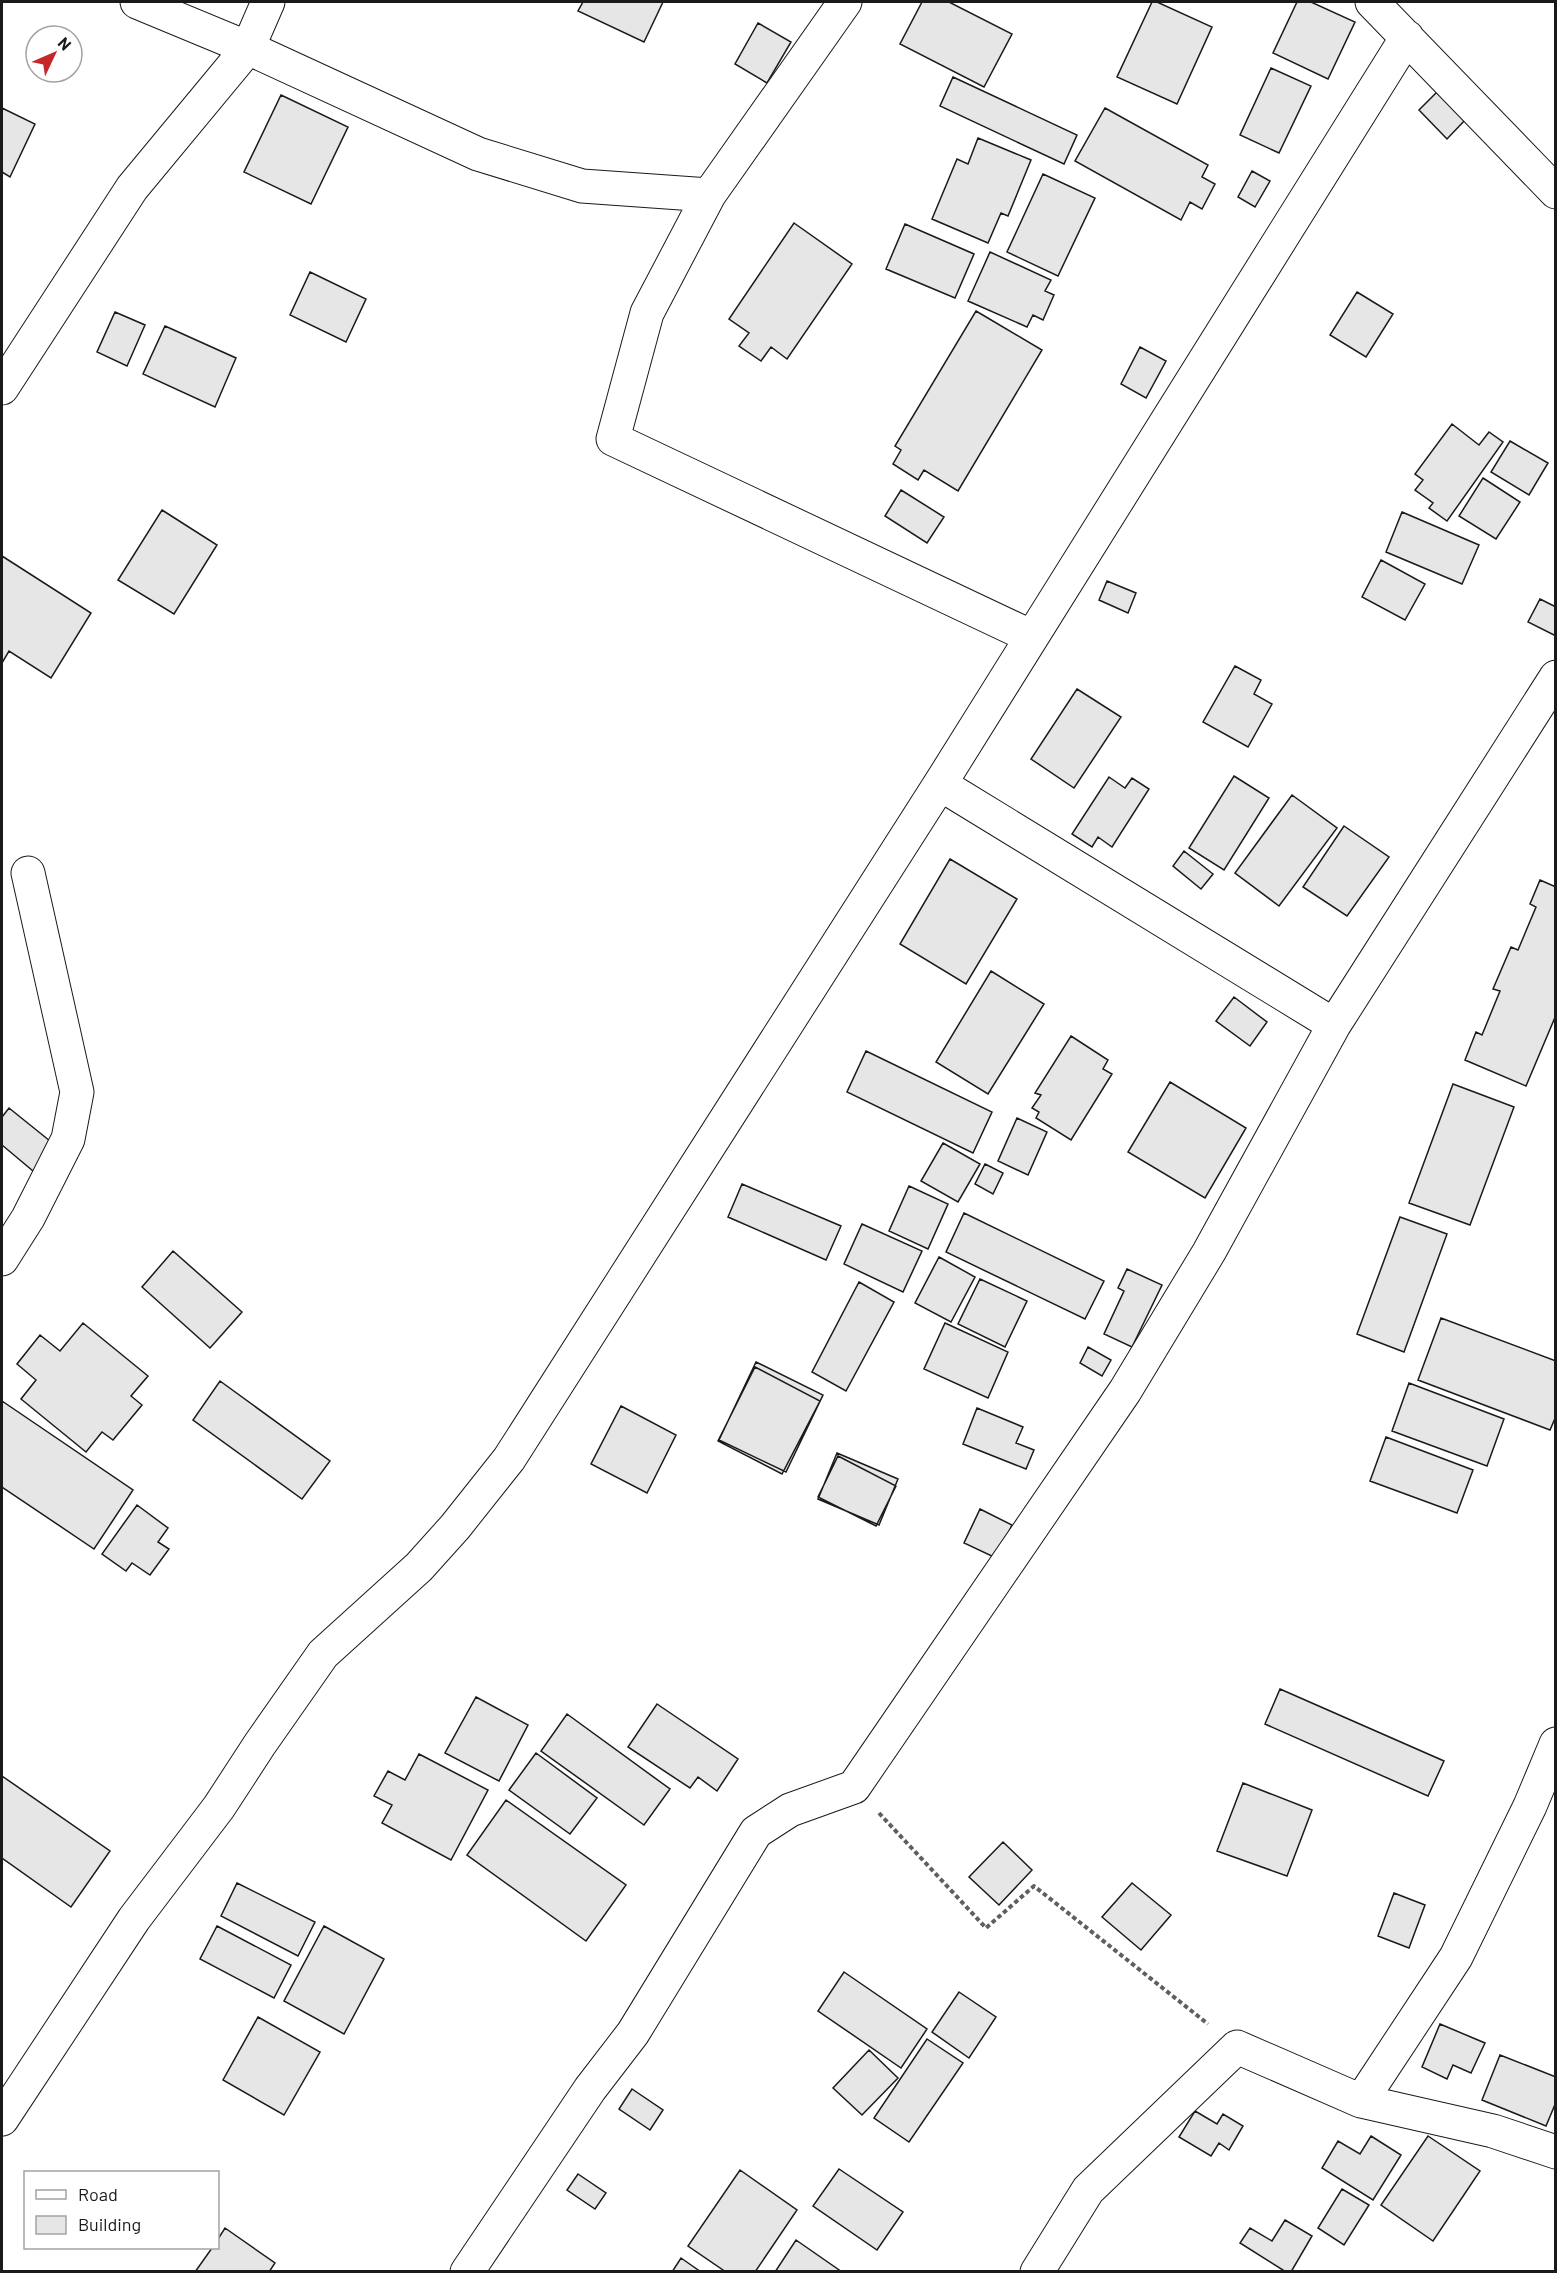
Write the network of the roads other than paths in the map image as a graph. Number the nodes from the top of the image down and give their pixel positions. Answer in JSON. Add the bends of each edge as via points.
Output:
{"nodes":[{"id":1,"x":137,"y":2,"type":"edge"},
{"id":2,"x":268,"y":2,"type":"edge"},
{"id":3,"x":845,"y":2,"type":"edge"},
{"id":4,"x":1372,"y":2,"type":"edge"},
{"id":5,"x":1407,"y":37,"type":"junction"},
{"id":6,"x":248,"y":48,"type":"junction"},
{"id":7,"x":1556,"y":192,"type":"edge"},
{"id":8,"x":709,"y":195,"type":"junction"},
{"id":9,"x":2,"y":388,"type":"edge"},
{"id":10,"x":1032,"y":637,"type":"junction"},
{"id":11,"x":1556,"y":677,"type":"edge"},
{"id":12,"x":940,"y":784,"type":"junction"},
{"id":13,"x":28,"y":873,"type":"dead end"},
{"id":14,"x":1334,"y":1025,"type":"junction"},
{"id":15,"x":2,"y":1258,"type":"edge"},
{"id":16,"x":1556,"y":1744,"type":"edge"},
{"id":17,"x":1361,"y":2101,"type":"junction"},
{"id":18,"x":2,"y":2119,"type":"edge"},
{"id":19,"x":1556,"y":2152,"type":"edge"},
{"id":20,"x":467,"y":2271,"type":"edge"},
{"id":21,"x":1036,"y":2271,"type":"edge"}],
"edges":[{"from":1,"to":6,"type":"street"},
{"from":2,"to":6,"type":"street"},
{"from":3,"to":8,"type":"street"},
{"from":4,"to":5,"type":"street"},
{"from":5,"to":7,"type":"street"},
{"from":5,"to":10,"type":"street"},
{"from":6,"to":8,"type":"street","via":[[478,154],[582,186]]},
{"from":6,"to":9,"type":"street","via":[[132,188]]},
{"from":8,"to":10,"type":"street","via":[[647,313],[613,439]]},
{"from":10,"to":12,"type":"street"},
{"from":11,"to":14,"type":"street"},
{"from":12,"to":14,"type":"street"},
{"from":12,"to":18,"type":"street","via":[[509,1459],[419,1567],[323,1654],[219,1807],[134,1919]]},
{"from":13,"to":15,"type":"street","via":[[77,1092],[68,1140],[28,1218]]},
{"from":14,"to":20,"type":"street","via":[[1209,1252],[1125,1391],[854,1787],[790,1810],[756,1832],[633,2033],[590,2089]]},
{"from":16,"to":17,"type":"street","via":[[1456,1957]]},
{"from":17,"to":19,"type":"street","via":[[1493,2131]]},
{"from":17,"to":21,"type":"street","via":[[1237,2047],[1088,2190]]}]}
